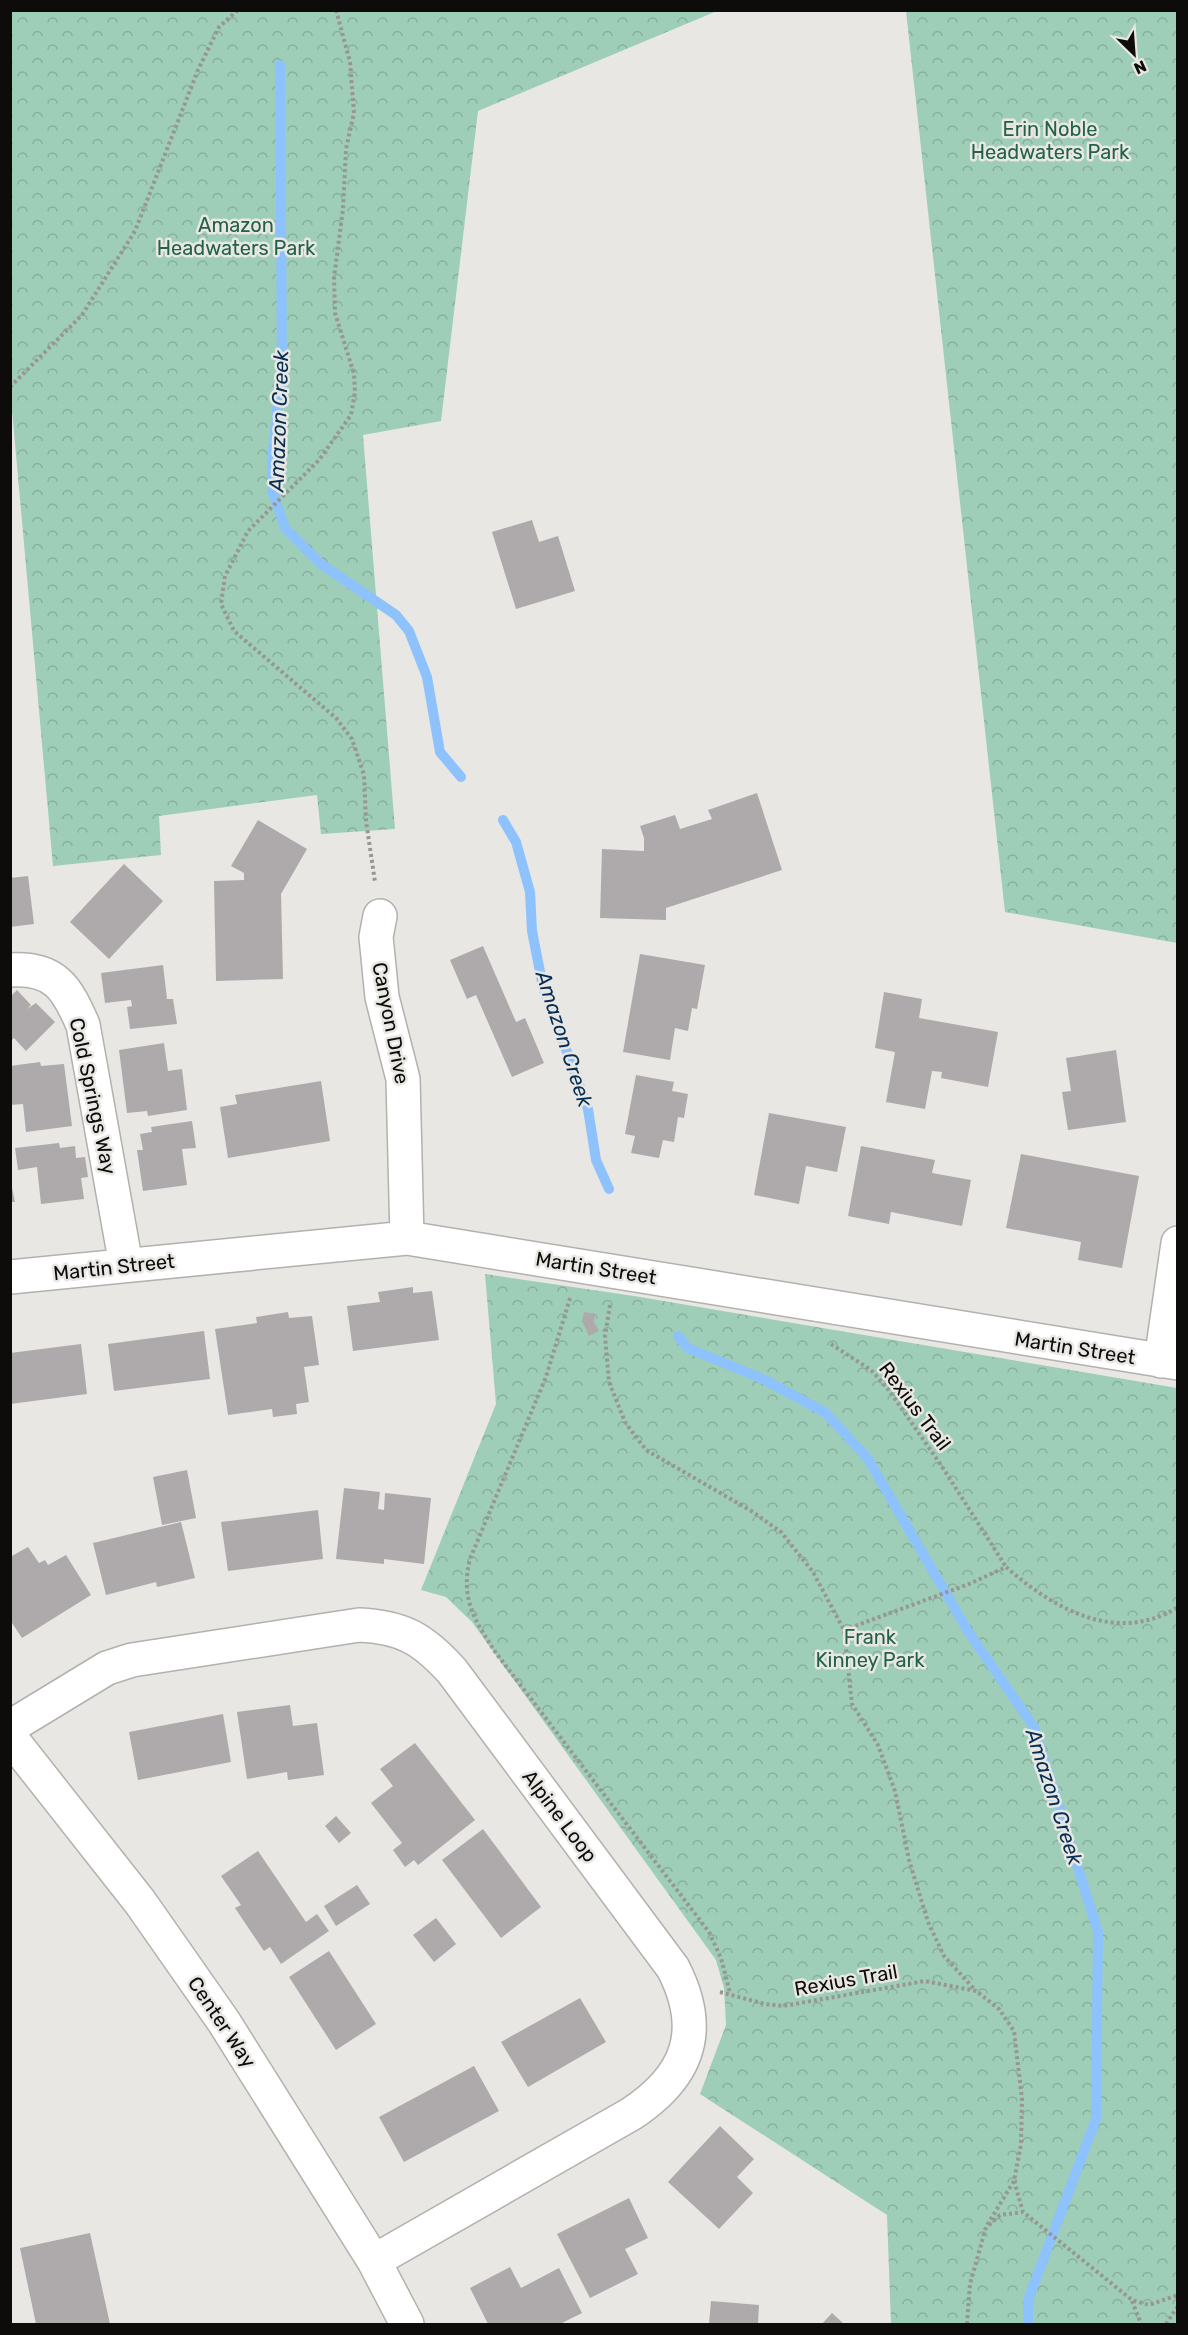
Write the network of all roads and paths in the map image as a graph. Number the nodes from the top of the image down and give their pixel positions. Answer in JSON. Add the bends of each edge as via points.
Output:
{"nodes":[{"id":1,"x":238,"y":10,"type":"edge"},
{"id":2,"x":336,"y":10,"type":"edge"},
{"id":3,"x":10,"y":387,"type":"edge"},
{"id":4,"x":380,"y":916,"type":"joint"},
{"id":5,"x":10,"y":970,"type":"edge"},
{"id":6,"x":407,"y":1238,"type":"junction"},
{"id":7,"x":1178,"y":1243,"type":"edge"},
{"id":8,"x":126,"y":1265,"type":"junction"},
{"id":9,"x":616,"y":1272,"type":"junction"},
{"id":10,"x":10,"y":1277,"type":"edge"},
{"id":11,"x":573,"y":1289,"type":"dead end"},
{"id":12,"x":610,"y":1304,"type":"junction"},
{"id":13,"x":622,"y":1306,"type":"dead end"},
{"id":14,"x":825,"y":1340,"type":"dead end"},
{"id":15,"x":1169,"y":1362,"type":"edge"},
{"id":16,"x":1006,"y":1567,"type":"junction"},
{"id":17,"x":1178,"y":1607,"type":"edge"},
{"id":18,"x":844,"y":1630,"type":"junction"},
{"id":19,"x":496,"y":1653,"type":"junction"},
{"id":20,"x":491,"y":1657,"type":"dead end"},
{"id":21,"x":10,"y":1727,"type":"edge"},
{"id":22,"x":10,"y":1737,"type":"edge"},
{"id":23,"x":976,"y":1991,"type":"junction"},
{"id":24,"x":730,"y":1993,"type":"junction"},
{"id":25,"x":689,"y":2005,"type":"junction"},
{"id":26,"x":1014,"y":2181,"type":"junction"},
{"id":27,"x":1023,"y":2212,"type":"junction"},
{"id":28,"x":986,"y":2227,"type":"junction"},
{"id":29,"x":374,"y":2261,"type":"junction"},
{"id":30,"x":1178,"y":2295,"type":"edge"},
{"id":31,"x":1132,"y":2300,"type":"junction"},
{"id":32,"x":1178,"y":2306,"type":"edge"},
{"id":33,"x":407,"y":2325,"type":"edge"},
{"id":34,"x":967,"y":2325,"type":"edge"},
{"id":35,"x":1141,"y":2325,"type":"edge"},
{"id":36,"x":1166,"y":2325,"type":"edge"}],
"edges":[{"from":1,"to":3,"type":"path","via":[[219,27],[198,70],[135,231],[82,315]]},
{"from":2,"to":4,"type":"path","via":[[350,62],[354,113],[346,149],[334,278],[335,313],[349,352],[355,392],[351,415],[337,438],[248,531],[225,576],[221,604],[234,631],[336,718],[352,739],[364,776],[368,841]]},
{"from":4,"to":6,"type":"street","name":"Canyon Drive","via":[[376,937],[381,998],[404,1079]]},
{"from":5,"to":8,"type":"street","name":"Cold Springs Way","via":[[29,969],[56,979],[83,1025]]},
{"from":6,"to":8,"type":"street","name":"Martin Street"},
{"from":6,"to":9,"type":"street","name":"Martin Street"},
{"from":7,"to":15,"type":"street"},
{"from":8,"to":10,"type":"street","name":"Martin Street"},
{"from":9,"to":12,"type":"path","name":"Rexius Trail"},
{"from":9,"to":15,"type":"street","name":"Martin Street"},
{"from":11,"to":19,"type":"path","via":[[546,1377],[466,1573],[470,1608]]},
{"from":12,"to":13,"type":"path"},
{"from":12,"to":18,"type":"path","name":"Rexius Trail","via":[[605,1335],[609,1382],[625,1422],[646,1450],[781,1532],[813,1572]]},
{"from":14,"to":16,"type":"path","name":"Rexius Trail","via":[[871,1370],[888,1389]]},
{"from":16,"to":17,"type":"path","name":"Rexius Trail","via":[[1034,1591],[1088,1618],[1131,1625],[1161,1617]]},
{"from":16,"to":18,"type":"path"},
{"from":18,"to":23,"type":"path","name":"Rexius Trail","via":[[852,1704],[878,1745],[891,1782],[928,1922],[944,1956]]},
{"from":19,"to":20,"type":"path"},
{"from":19,"to":24,"type":"path","via":[[709,1932],[722,1958]]},
{"from":21,"to":25,"type":"street","name":"Alpine Loop","via":[[107,1668],[132,1660],[359,1625],[385,1626],[410,1634],[452,1671],[673,1968]]},
{"from":22,"to":29,"type":"street","name":"Center Way","via":[[140,1902],[224,2022]]},
{"from":23,"to":24,"type":"path","name":"Rexius Trail","via":[[926,1981],[783,2006]]},
{"from":23,"to":26,"type":"path","name":"Rexius Trail","via":[[999,2010],[1014,2031],[1022,2099],[1021,2144]]},
{"from":24,"to":25,"type":"path","via":[[720,1992]]},
{"from":25,"to":29,"type":"street","name":"Alpine Loop","via":[[689,2044],[666,2087],[649,2103]]},
{"from":26,"to":27,"type":"path"},
{"from":26,"to":28,"type":"path","name":"Rexius Trail"},
{"from":27,"to":28,"type":"path","via":[[1000,2215]]},
{"from":27,"to":31,"type":"path"},
{"from":28,"to":34,"type":"path","name":"Rexius Trail","via":[[970,2284]]},
{"from":29,"to":33,"type":"street","name":"Center Way"},
{"from":30,"to":31,"type":"path","via":[[1149,2305]]},
{"from":31,"to":35,"type":"path"},
{"from":32,"to":36,"type":"path"}]}
